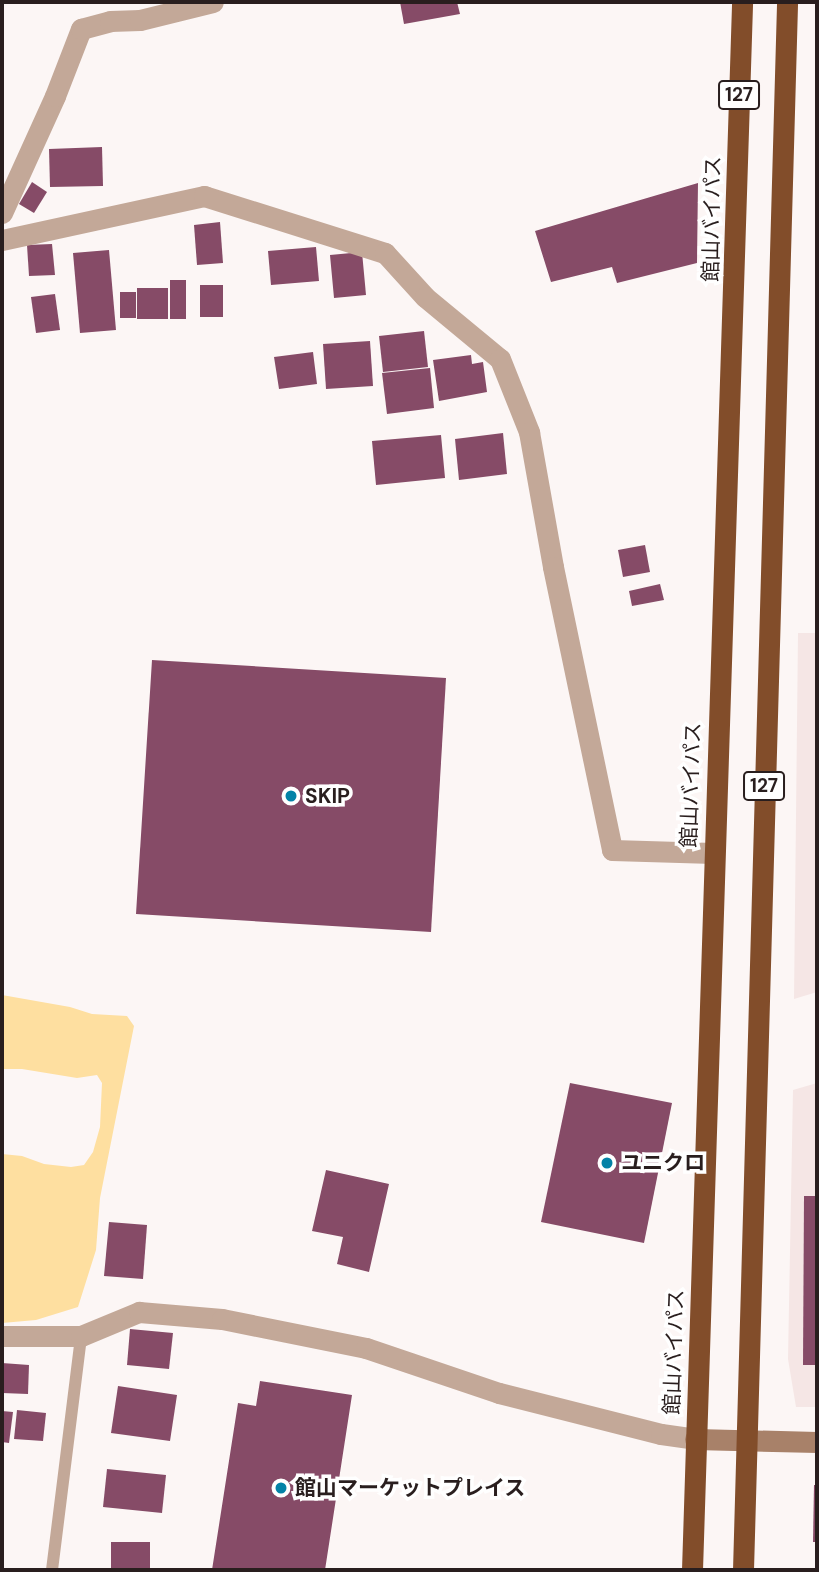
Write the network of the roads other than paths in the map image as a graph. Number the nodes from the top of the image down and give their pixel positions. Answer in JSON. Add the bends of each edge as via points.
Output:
{"nodes":[{"id":1,"x":213,"y":2,"type":"edge"},
{"id":2,"x":742,"y":2,"type":"edge"},
{"id":3,"x":787,"y":2,"type":"edge"},
{"id":4,"x":2,"y":213,"type":"edge"},
{"id":5,"x":2,"y":240,"type":"edge"},
{"id":6,"x":713,"y":853,"type":"junction"},
{"id":7,"x":2,"y":1336,"type":"edge"},
{"id":8,"x":80,"y":1336,"type":"junction"},
{"id":9,"x":695,"y":1439,"type":"junction"},
{"id":10,"x":747,"y":1440,"type":"junction"},
{"id":11,"x":817,"y":1442,"type":"edge"},
{"id":12,"x":52,"y":1570,"type":"edge"},
{"id":13,"x":692,"y":1570,"type":"edge"},
{"id":14,"x":743,"y":1570,"type":"edge"}],
"edges":[{"from":1,"to":4,"type":"street","via":[[80,29]]},
{"from":2,"to":6,"type":"highway","name":"館山バイパス","number":"127"},
{"from":3,"to":10,"type":"highway","number":"127"},
{"from":5,"to":6,"type":"street","via":[[204,195],[385,253],[425,297],[500,359],[529,432],[612,850]]},
{"from":6,"to":9,"type":"highway","name":"館山バイパス","number":"127"},
{"from":7,"to":8,"type":"street"},
{"from":8,"to":9,"type":"street","via":[[139,1312],[222,1319],[366,1348],[499,1393]]},
{"from":8,"to":12,"type":"lane"},
{"from":9,"to":10,"type":"street"},
{"from":9,"to":13,"type":"highway","name":"館山バイパス","number":"127"},
{"from":10,"to":11,"type":"street"},
{"from":10,"to":14,"type":"highway","number":"127"}]}
